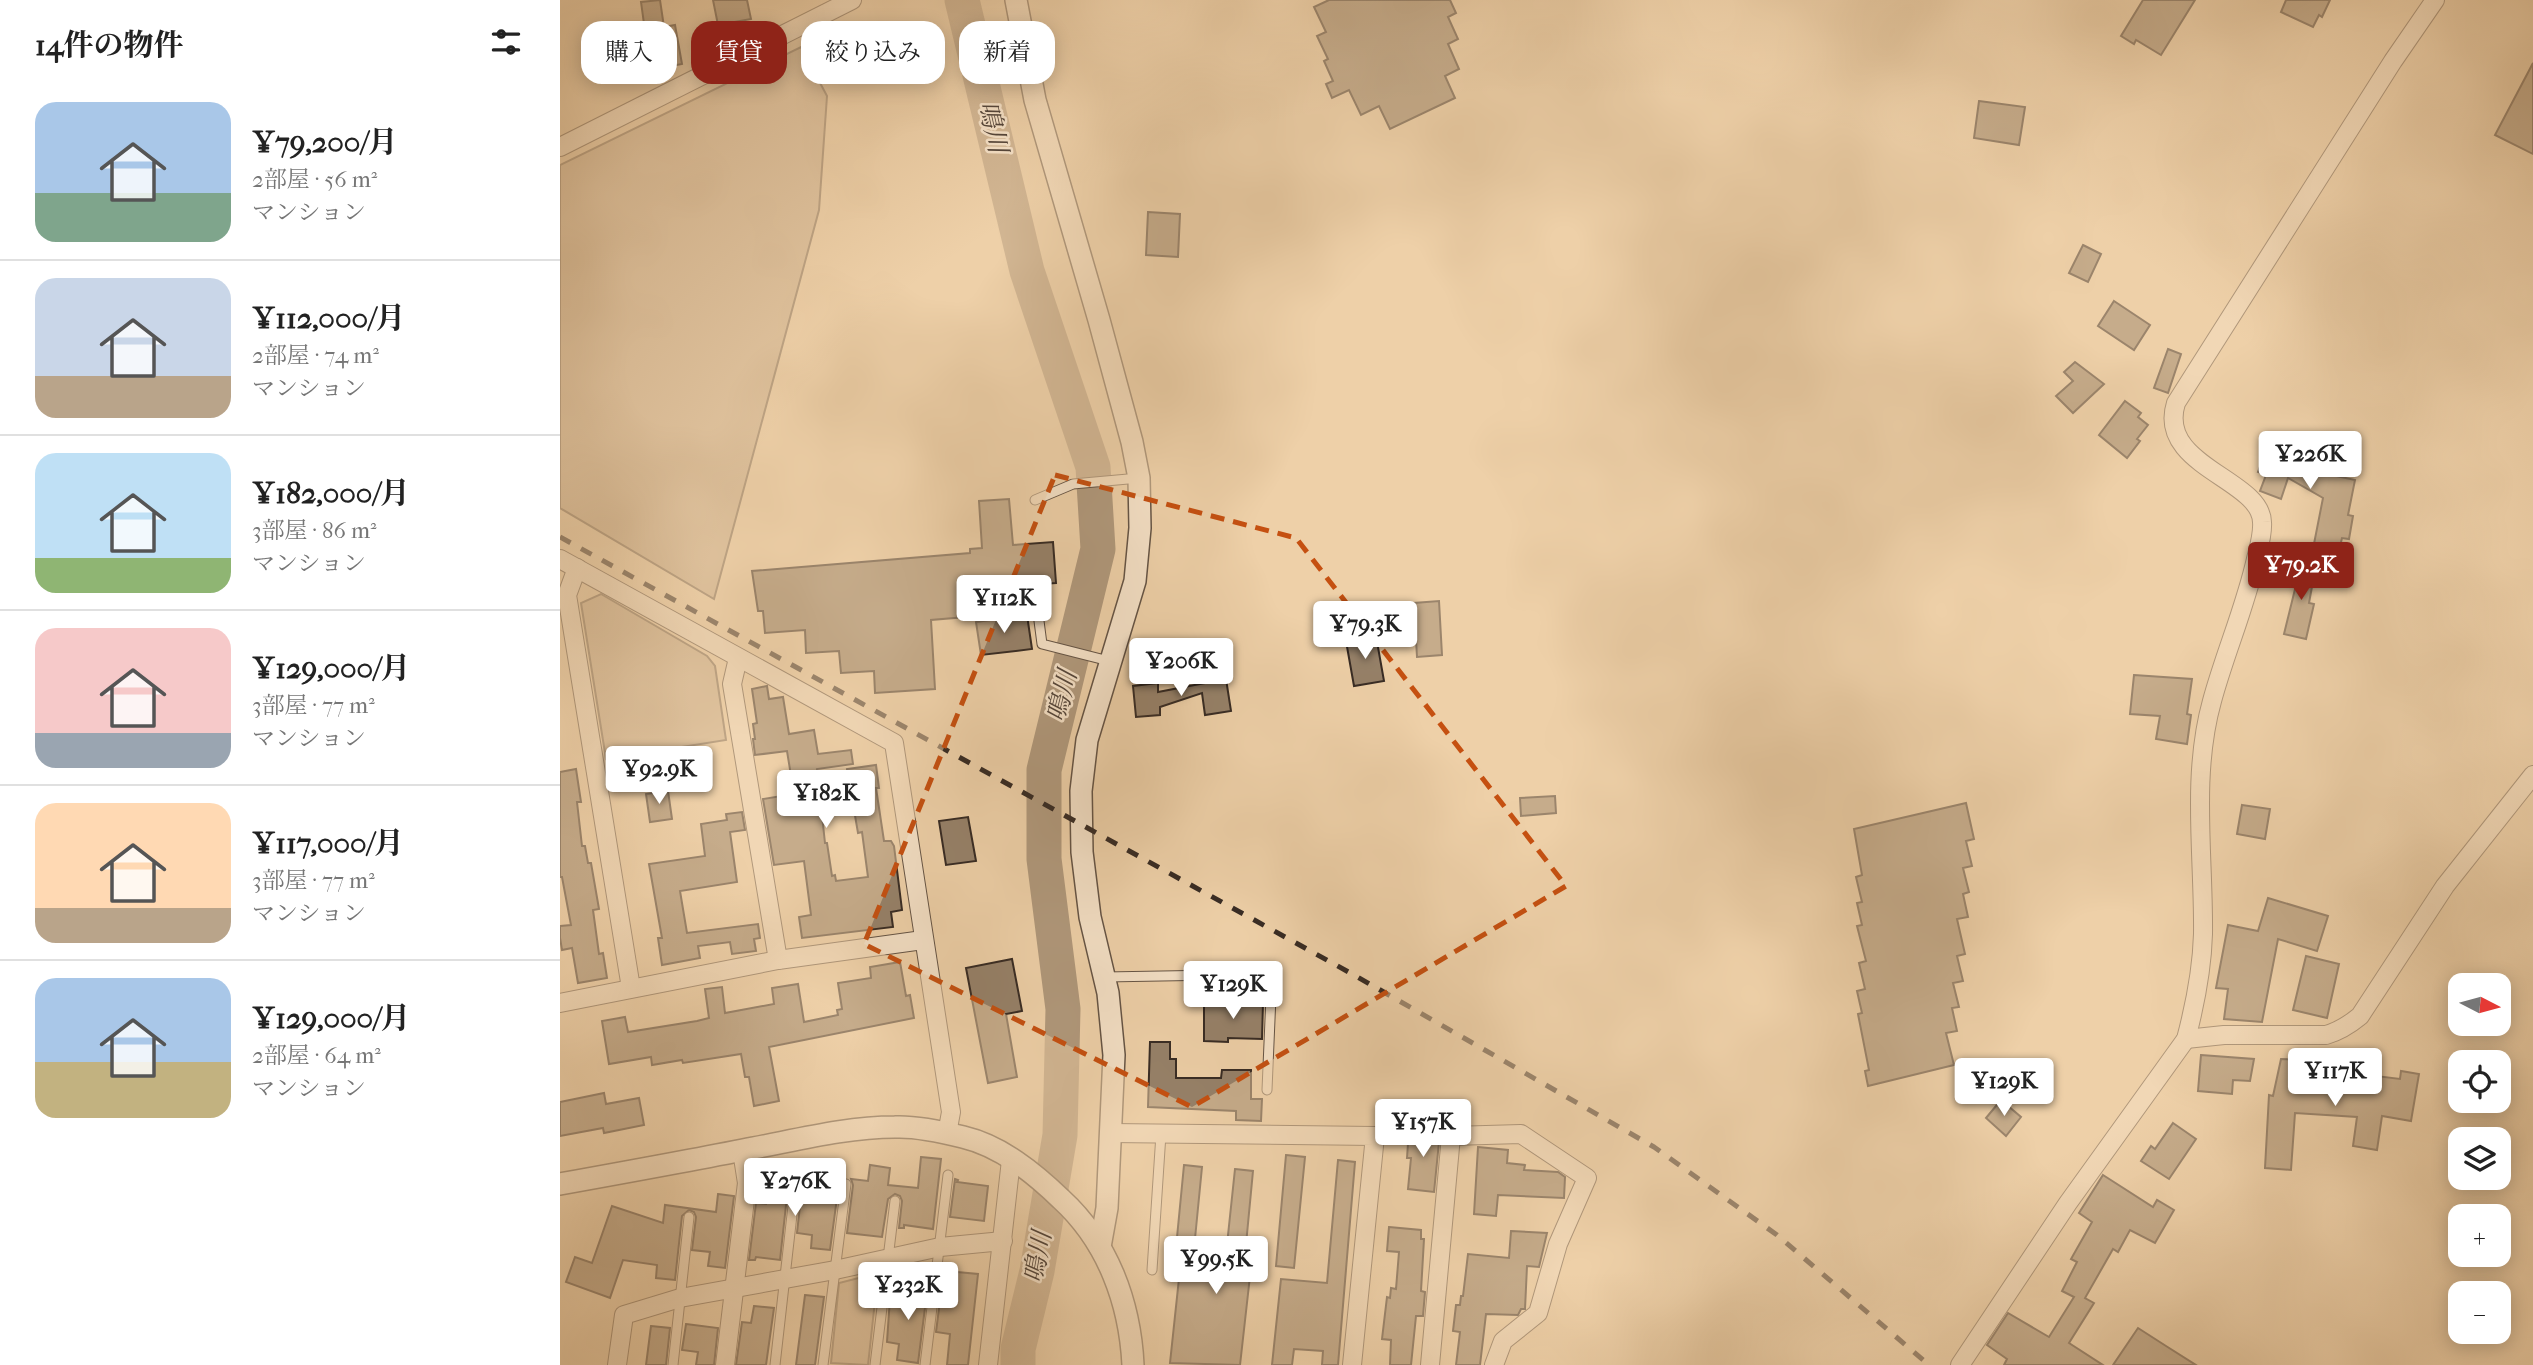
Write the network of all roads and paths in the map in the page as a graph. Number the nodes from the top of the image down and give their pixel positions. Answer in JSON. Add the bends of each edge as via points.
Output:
{"nodes":[{"id":1,"x":852,"y":0,"type":"edge"},
{"id":2,"x":1016,"y":0,"type":"edge"},
{"id":3,"x":2435,"y":0,"type":"edge"},
{"id":4,"x":560,"y":147,"type":"edge"},
{"id":5,"x":1139,"y":478,"type":"junction"},
{"id":6,"x":1035,"y":500,"type":"dead end"},
{"id":7,"x":560,"y":559,"type":"edge"},
{"id":8,"x":577,"y":568,"type":"junction"},
{"id":9,"x":1036,"y":598,"type":"dead end"},
{"id":10,"x":738,"y":658,"type":"junction"},
{"id":11,"x":1109,"y":661,"type":"junction"},
{"id":12,"x":2533,"y":775,"type":"edge"},
{"id":13,"x":923,"y":940,"type":"junction"},
{"id":14,"x":778,"y":960,"type":"junction"},
{"id":15,"x":1104,"y":977,"type":"junction"},
{"id":16,"x":631,"y":988,"type":"junction"},
{"id":17,"x":560,"y":1003,"type":"edge"},
{"id":18,"x":2186,"y":1039,"type":"junction"},
{"id":19,"x":1267,"y":1090,"type":"dead end"},
{"id":20,"x":1110,"y":1133,"type":"junction"},
{"id":21,"x":947,"y":1134,"type":"junction"},
{"id":22,"x":1161,"y":1134,"type":"junction"},
{"id":23,"x":742,"y":1151,"type":"junction"},
{"id":24,"x":1011,"y":1160,"type":"junction"},
{"id":25,"x":948,"y":1175,"type":"dead end"},
{"id":26,"x":560,"y":1184,"type":"edge"},
{"id":27,"x":846,"y":1184,"type":"dead end"},
{"id":28,"x":794,"y":1197,"type":"dead end"},
{"id":29,"x":895,"y":1201,"type":"dead end"},
{"id":30,"x":689,"y":1217,"type":"dead end"},
{"id":31,"x":1003,"y":1241,"type":"junction"},
{"id":32,"x":940,"y":1247,"type":"junction"},
{"id":33,"x":1100,"y":1247,"type":"junction"},
{"id":34,"x":888,"y":1259,"type":"junction"},
{"id":35,"x":835,"y":1270,"type":"junction"},
{"id":36,"x":1152,"y":1270,"type":"dead end"},
{"id":37,"x":784,"y":1279,"type":"junction"},
{"id":38,"x":735,"y":1287,"type":"junction"},
{"id":39,"x":680,"y":1298,"type":"junction"},
{"id":40,"x":1966,"y":1360,"type":"edge"},
{"id":41,"x":617,"y":1365,"type":"edge"},
{"id":42,"x":673,"y":1365,"type":"edge"},
{"id":43,"x":725,"y":1365,"type":"edge"},
{"id":44,"x":775,"y":1365,"type":"edge"},
{"id":45,"x":823,"y":1365,"type":"edge"},
{"id":46,"x":875,"y":1365,"type":"edge"},
{"id":47,"x":925,"y":1365,"type":"edge"},
{"id":48,"x":989,"y":1365,"type":"edge"},
{"id":49,"x":1133,"y":1365,"type":"edge"},
{"id":50,"x":1352,"y":1365,"type":"edge"},
{"id":51,"x":1430,"y":1365,"type":"edge"},
{"id":52,"x":1494,"y":1365,"type":"edge"}],
"edges":[{"from":1,"to":4,"type":"street"},
{"from":2,"to":5,"type":"street","via":[[1035,100]]},
{"from":3,"to":18,"type":"street","via":[[2172,414],[2175,434],[2220,478],[2250,497],[2262,521],[2251,580],[2212,701],[2201,752],[2203,936]]},
{"from":5,"to":6,"type":"lane","via":[[1073,484]]},
{"from":5,"to":11,"type":"street","via":[[1135,582]]},
{"from":7,"to":8,"type":"street"},
{"from":8,"to":10,"type":"street"},
{"from":8,"to":16,"type":"street","via":[[567,595]]},
{"from":9,"to":11,"type":"lane","via":[[1042,644]]},
{"from":10,"to":13,"type":"street","via":[[894,743]]},
{"from":10,"to":14,"type":"street","via":[[732,684]]},
{"from":11,"to":15,"type":"street","via":[[1087,740],[1081,791],[1090,917]]},
{"from":12,"to":18,"type":"street","via":[[2445,886],[2360,1016],[2350,1024],[2326,1035]]},
{"from":13,"to":14,"type":"street"},
{"from":13,"to":21,"type":"street","via":[[951,1112]]},
{"from":14,"to":16,"type":"street"},
{"from":15,"to":19,"type":"lane","via":[[1217,975],[1271,996]]},
{"from":15,"to":20,"type":"street","via":[[1114,1055]]},
{"from":16,"to":17,"type":"street"},
{"from":18,"to":40,"type":"street","via":[[2068,1203]]},
{"from":20,"to":22,"type":"street"},
{"from":20,"to":33,"type":"street","via":[[1107,1208]]},
{"from":21,"to":23,"type":"street","via":[[897,1126]]},
{"from":21,"to":24,"type":"street","via":[[966,1137]]},
{"from":22,"to":36,"type":"lane"},
{"from":22,"to":50,"type":"street","via":[[1375,1136]]},
{"from":23,"to":26,"type":"street"},
{"from":23,"to":38,"type":"street","via":[[747,1183]]},
{"from":24,"to":31,"type":"street"},
{"from":24,"to":33,"type":"street","via":[[1032,1171],[1071,1208]]},
{"from":25,"to":32,"type":"lane"},
{"from":27,"to":35,"type":"lane"},
{"from":28,"to":37,"type":"lane"},
{"from":29,"to":34,"type":"lane"},
{"from":30,"to":39,"type":"lane"},
{"from":31,"to":32,"type":"street"},
{"from":31,"to":48,"type":"street"},
{"from":32,"to":34,"type":"street"},
{"from":32,"to":47,"type":"lane"},
{"from":33,"to":49,"type":"street","via":[[1123,1298]]},
{"from":34,"to":35,"type":"street"},
{"from":34,"to":46,"type":"lane"},
{"from":35,"to":37,"type":"street"},
{"from":35,"to":45,"type":"lane"},
{"from":37,"to":38,"type":"street"},
{"from":37,"to":44,"type":"lane"},
{"from":38,"to":39,"type":"street"},
{"from":38,"to":43,"type":"street"},
{"from":39,"to":41,"type":"street","via":[[624,1315]]},
{"from":39,"to":42,"type":"lane"},
{"from":51,"to":52,"type":"street","via":[[1451,1136],[1521,1134],[1587,1178],[1558,1244],[1538,1313],[1503,1341]]}]}
